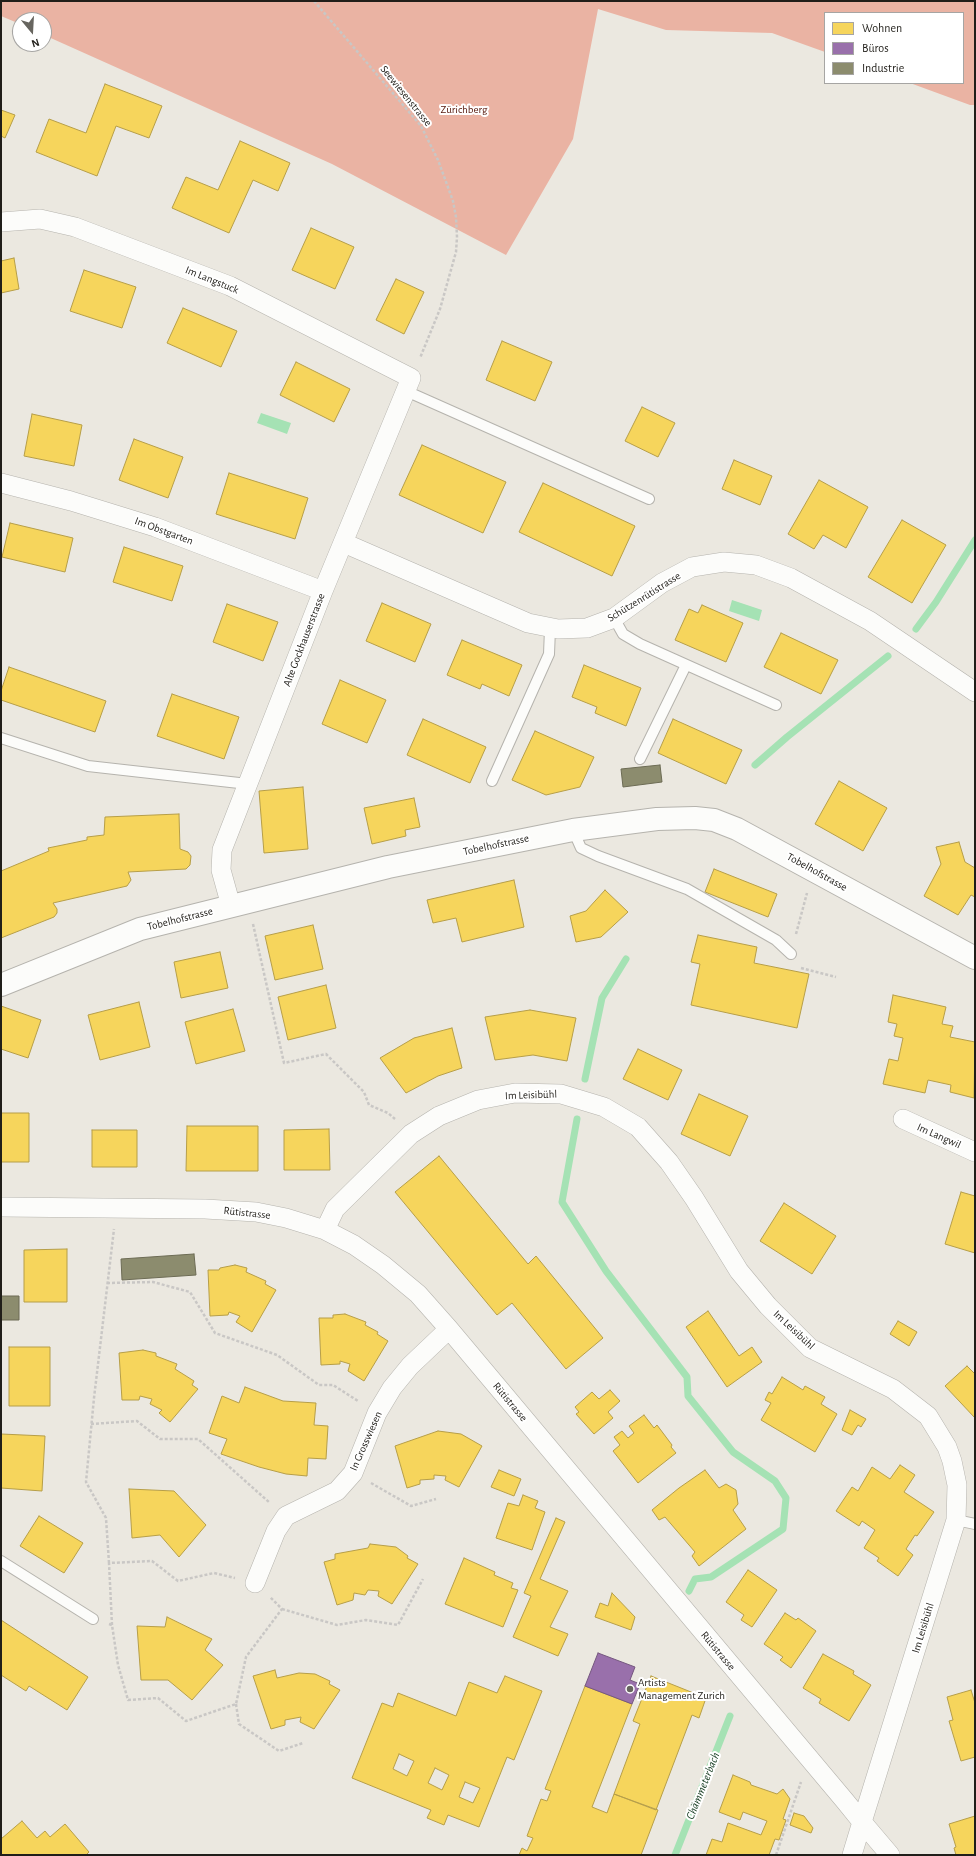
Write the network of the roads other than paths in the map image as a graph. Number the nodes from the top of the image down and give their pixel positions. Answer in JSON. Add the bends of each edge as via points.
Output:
{"nodes":[{"id":1,"x":1,"y":222,"type":"edge"},
{"id":2,"x":409,"y":385,"type":"junction"},
{"id":3,"x":1,"y":483,"type":"edge"},
{"id":4,"x":649,"y":499,"type":"dead end"},
{"id":5,"x":344,"y":543,"type":"junction"},
{"id":6,"x":323,"y":591,"type":"junction"},
{"id":7,"x":614,"y":618,"type":"junction"},
{"id":8,"x":550,"y":629,"type":"junction"},
{"id":9,"x":686,"y":665,"type":"junction"},
{"id":10,"x":975,"y":692,"type":"edge"},
{"id":11,"x":776,"y":705,"type":"dead end"},
{"id":12,"x":1,"y":738,"type":"edge"},
{"id":13,"x":640,"y":759,"type":"dead end"},
{"id":14,"x":492,"y":781,"type":"dead end"},
{"id":15,"x":248,"y":784,"type":"junction"},
{"id":16,"x":573,"y":830,"type":"junction"},
{"id":17,"x":240,"y":904,"type":"junction"},
{"id":18,"x":791,"y":954,"type":"dead end"},
{"id":19,"x":975,"y":958,"type":"edge"},
{"id":20,"x":1,"y":985,"type":"edge"},
{"id":21,"x":904,"y":1120,"type":"dead end"},
{"id":22,"x":975,"y":1152,"type":"edge"},
{"id":23,"x":1,"y":1207,"type":"edge"},
{"id":24,"x":324,"y":1230,"type":"junction"},
{"id":25,"x":449,"y":1329,"type":"junction"},
{"id":26,"x":956,"y":1520,"type":"junction"},
{"id":27,"x":975,"y":1524,"type":"edge"},
{"id":28,"x":1,"y":1561,"type":"edge"},
{"id":29,"x":255,"y":1583,"type":"road end"},
{"id":30,"x":93,"y":1619,"type":"road end"},
{"id":31,"x":862,"y":1822,"type":"junction"},
{"id":32,"x":852,"y":1855,"type":"edge"},
{"id":33,"x":890,"y":1855,"type":"edge"}],
"edges":[{"from":1,"to":2,"type":"street","name":"Im Langstuck","via":[[40,219],[75,227],[230,286]]},
{"from":2,"to":4,"type":"lane"},
{"from":2,"to":5,"type":"street","name":"Alte Gockhauserstrasse"},
{"from":3,"to":6,"type":"street","name":"Im Obstgarten","via":[[155,527]]},
{"from":5,"to":6,"type":"street","name":"Alte Gockhauserstrasse"},
{"from":5,"to":8,"type":"street","name":"Schützenrütistrasse","via":[[528,623]]},
{"from":6,"to":15,"type":"street","name":"Alte Gockhauserstrasse"},
{"from":7,"to":8,"type":"street","name":"Schützenrütistrasse","via":[[587,628]]},
{"from":7,"to":9,"type":"lane","via":[[623,634]]},
{"from":7,"to":10,"type":"street","name":"Schützenrütistrasse","via":[[662,583],[692,567],[724,562],[756,565],[790,578],[870,621]]},
{"from":8,"to":14,"type":"lane","via":[[549,654]]},
{"from":9,"to":11,"type":"lane"},
{"from":9,"to":13,"type":"lane"},
{"from":12,"to":15,"type":"lane","via":[[88,766]]},
{"from":15,"to":17,"type":"street","name":"Alte Gockhauserstrasse","via":[[222,850],[221,870]]},
{"from":16,"to":17,"type":"main road","name":"Tobelhofstrasse","via":[[388,868]]},
{"from":16,"to":18,"type":"lane","via":[[581,848],[687,889],[776,940]]},
{"from":16,"to":19,"type":"main road","name":"Tobelhofstrasse","via":[[657,819],[714,820],[737,829]]},
{"from":17,"to":20,"type":"main road","name":"Tobelhofstrasse","via":[[140,929]]},
{"from":21,"to":22,"type":"street","name":"Im Langwil"},
{"from":23,"to":24,"type":"street","name":"Rütistrasse","via":[[206,1209],[256,1212]]},
{"from":24,"to":25,"type":"street","name":"Rütistrasse","via":[[354,1245],[384,1265],[418,1294]]},
{"from":24,"to":26,"type":"street","name":"Im Leisibühl","via":[[335,1209],[411,1134],[439,1116],[478,1100],[515,1093],[561,1094],[604,1107],[638,1127],[669,1162],[739,1271],[768,1306],[810,1348],[892,1389],[928,1416],[947,1447],[952,1461],[957,1485]]},
{"from":25,"to":29,"type":"street","name":"In Grosswiesen","via":[[410,1366],[392,1388],[377,1413],[353,1473],[337,1491],[286,1516],[276,1531]]},
{"from":25,"to":31,"type":"street","name":"Rütistrasse"},
{"from":26,"to":27,"type":"lane"},
{"from":26,"to":31,"type":"street","name":"Im Leisibühl"},
{"from":28,"to":30,"type":"lane"},
{"from":31,"to":32,"type":"street"},
{"from":31,"to":33,"type":"street"}]}
